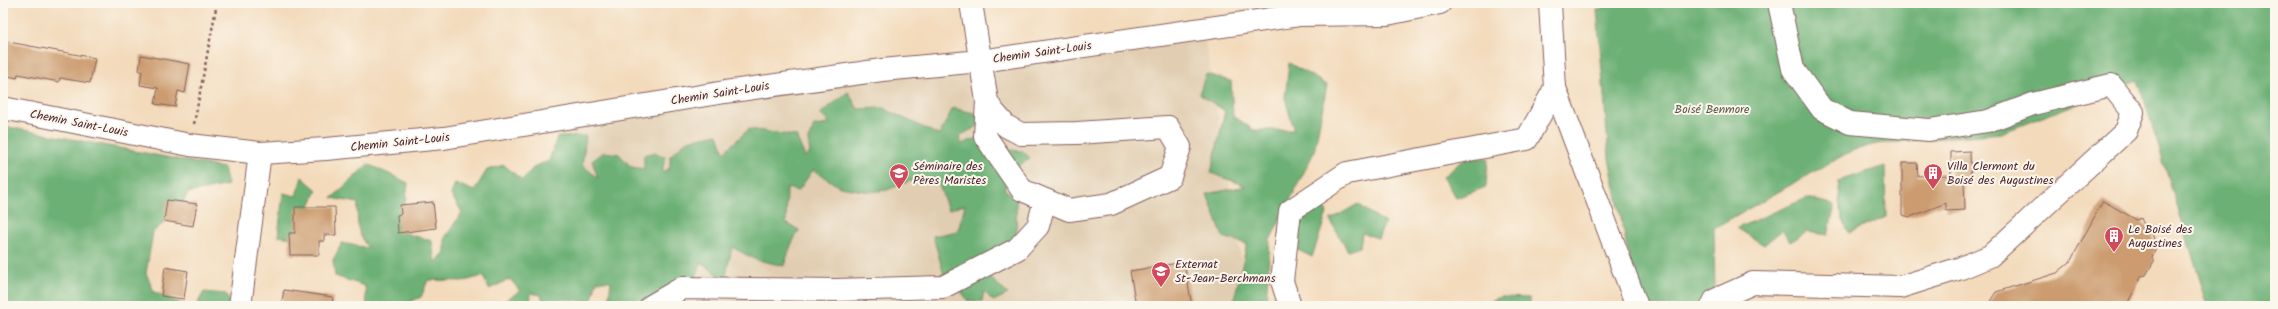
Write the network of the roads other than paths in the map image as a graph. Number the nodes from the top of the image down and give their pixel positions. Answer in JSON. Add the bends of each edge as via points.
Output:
{"nodes":[{"id":1,"x":971,"y":3,"type":"edge"},
{"id":2,"x":1440,"y":3,"type":"edge"},
{"id":3,"x":1550,"y":3,"type":"edge"},
{"id":4,"x":1779,"y":3,"type":"edge"},
{"id":5,"x":980,"y":61,"type":"junction"},
{"id":6,"x":1555,"y":88,"type":"junction"},
{"id":7,"x":987,"y":101,"type":"junction"},
{"id":8,"x":3,"y":108,"type":"edge"},
{"id":9,"x":260,"y":153,"type":"junction"},
{"id":10,"x":1045,"y":200,"type":"junction"},
{"id":11,"x":240,"y":306,"type":"edge"},
{"id":12,"x":651,"y":306,"type":"edge"},
{"id":13,"x":1290,"y":306,"type":"edge"},
{"id":14,"x":1637,"y":306,"type":"edge"},
{"id":15,"x":1712,"y":306,"type":"edge"}],
"edges":[{"from":1,"to":5,"type":"street"},
{"from":2,"to":5,"type":"street","name":"Chemin Saint-Louis","via":[[1387,14],[1291,16]]},
{"from":3,"to":6,"type":"street"},
{"from":4,"to":15,"type":"street","via":[[1793,69],[1822,109],[1850,123],[1929,130],[1988,121],[2033,104],[2111,85],[2133,112],[2126,131],[1990,256],[1962,268],[1900,287],[1753,283],[1715,300]]},
{"from":5,"to":7,"type":"street"},
{"from":5,"to":9,"type":"street","name":"Chemin Saint-Louis","via":[[882,70],[725,92],[444,138]]},
{"from":6,"to":13,"type":"street","via":[[1527,139],[1347,173],[1290,211],[1282,281]]},
{"from":6,"to":14,"type":"street"},
{"from":7,"to":10,"type":"street","via":[[985,136],[1022,190]]},
{"from":7,"to":10,"type":"street","via":[[1006,126],[1021,134],[1168,128],[1180,147],[1170,176],[1111,204],[1069,210]]},
{"from":8,"to":9,"type":"street","name":"Chemin Saint-Louis","via":[[190,144]]},
{"from":9,"to":11,"type":"street"},
{"from":10,"to":12,"type":"street","via":[[1038,226],[1017,249],[943,287],[836,290],[682,288]]}]}
